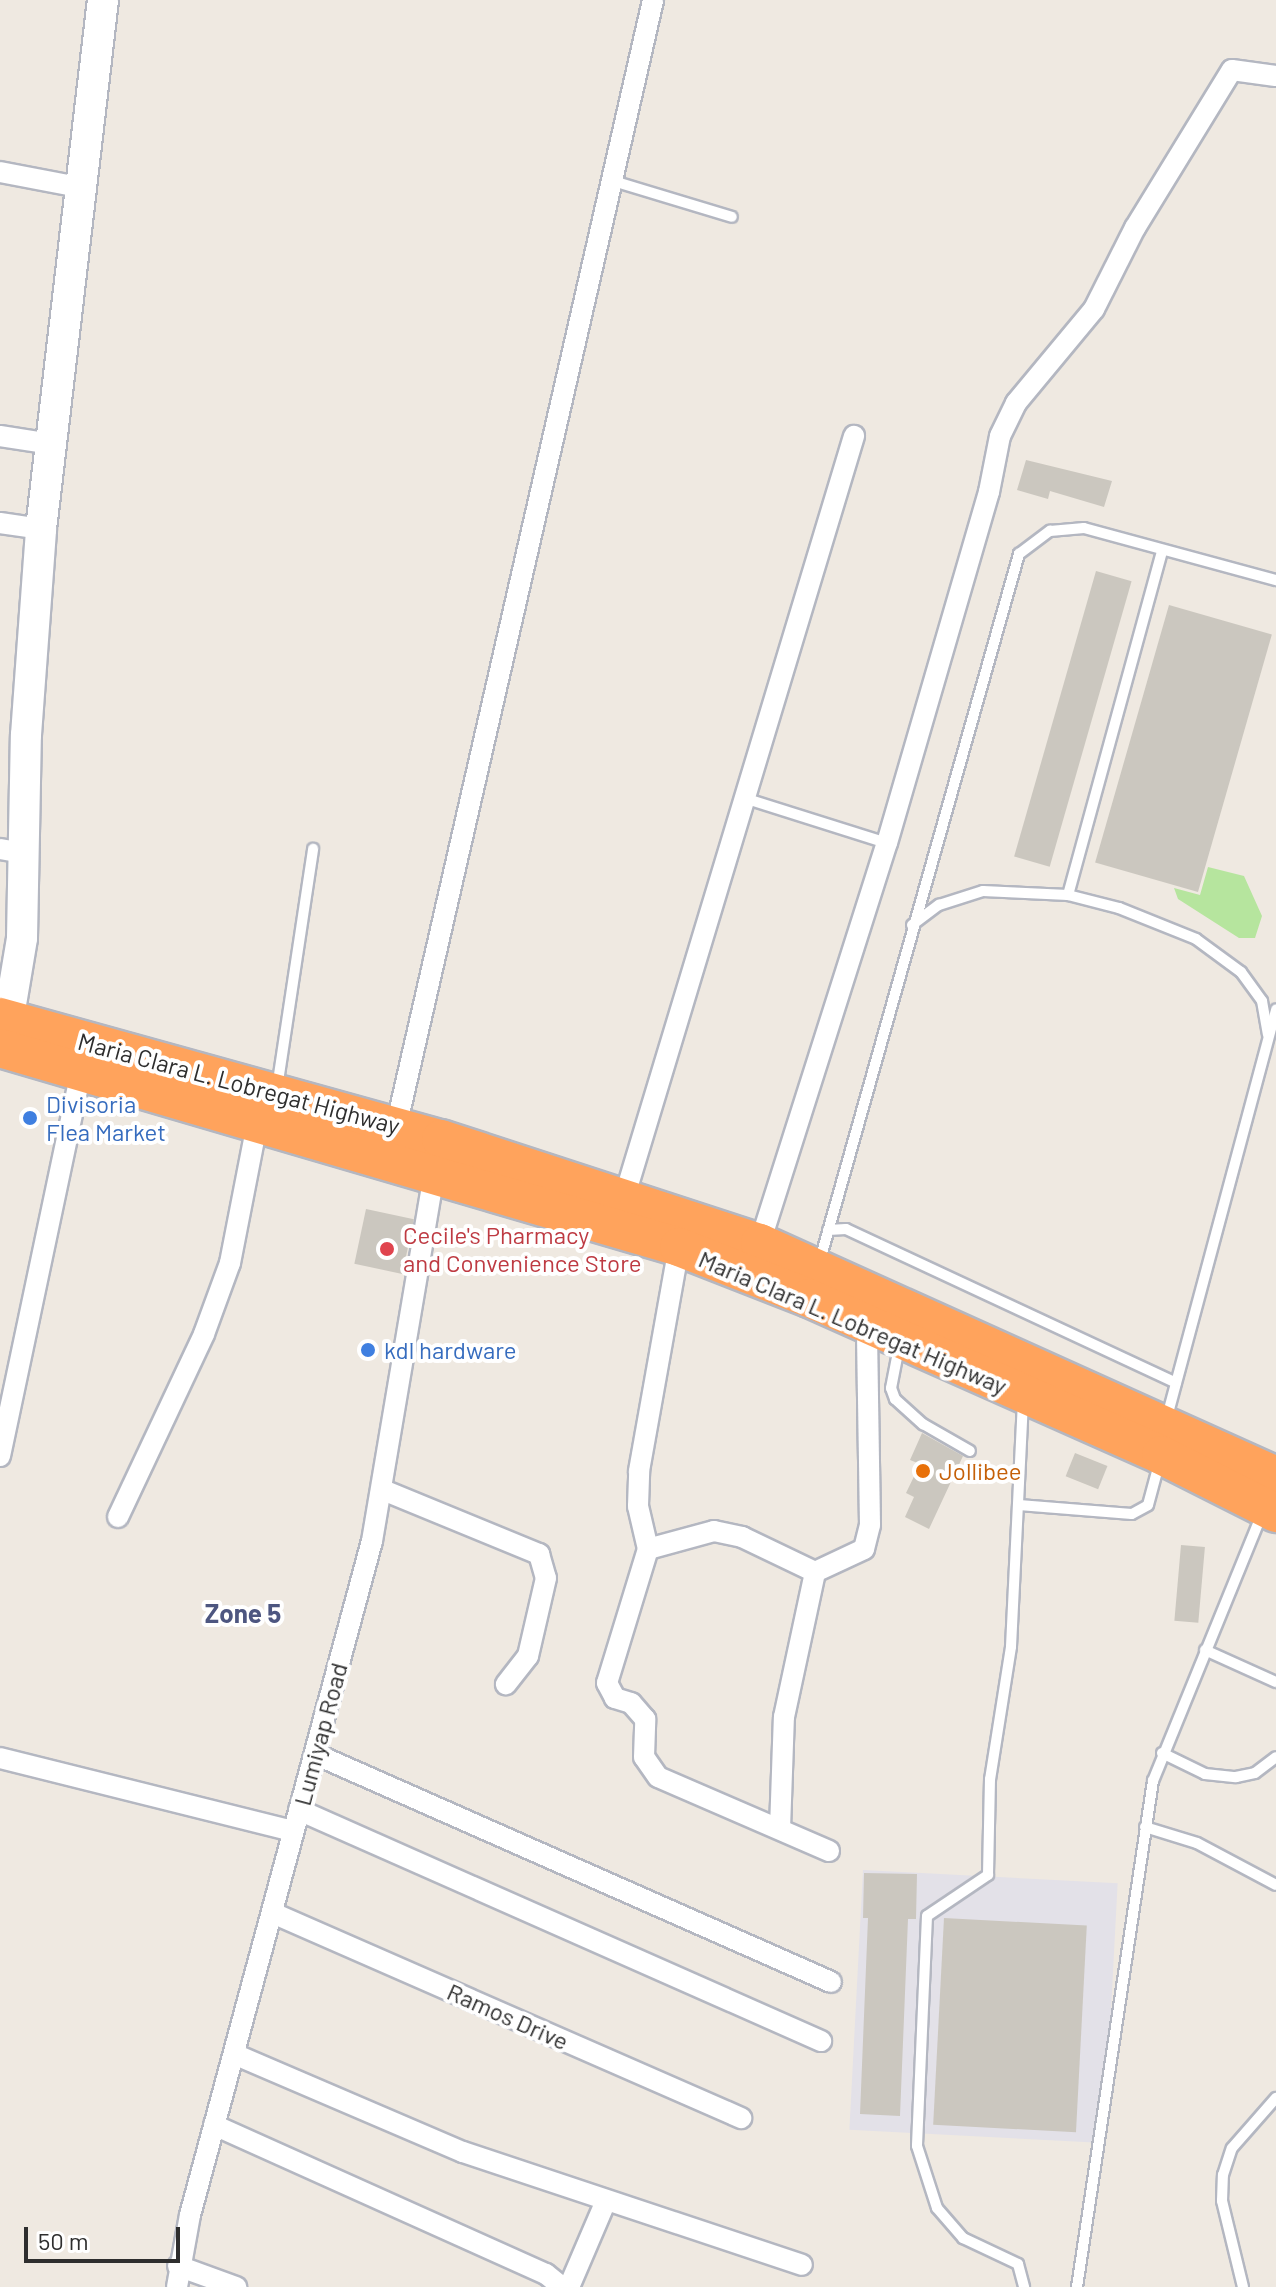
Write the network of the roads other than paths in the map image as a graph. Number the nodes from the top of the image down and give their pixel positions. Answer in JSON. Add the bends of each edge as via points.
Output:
{"nodes":[{"id":1,"x":103,"y":0,"type":"edge"},
{"id":2,"x":653,"y":0,"type":"edge"},
{"id":3,"x":1276,"y":76,"type":"edge"},
{"id":4,"x":0,"y":172,"type":"edge"},
{"id":5,"x":613,"y":181,"type":"junction"},
{"id":6,"x":84,"y":188,"type":"junction"},
{"id":7,"x":732,"y":217,"type":"dead end"},
{"id":8,"x":0,"y":436,"type":"edge"},
{"id":9,"x":854,"y":436,"type":"dead end"},
{"id":10,"x":52,"y":444,"type":"junction"},
{"id":11,"x":0,"y":523,"type":"edge"},
{"id":12,"x":41,"y":529,"type":"junction"},
{"id":13,"x":1162,"y":551,"type":"junction"},
{"id":14,"x":1276,"y":580,"type":"edge"},
{"id":15,"x":744,"y":798,"type":"junction"},
{"id":16,"x":887,"y":843,"type":"junction"},
{"id":17,"x":313,"y":849,"type":"dead end"},
{"id":18,"x":14,"y":852,"type":"edge"},
{"id":19,"x":1068,"y":895,"type":"junction"},
{"id":20,"x":912,"y":925,"type":"junction"},
{"id":21,"x":1276,"y":1009,"type":"edge"},
{"id":22,"x":3,"y":1033,"type":"edge"},
{"id":23,"x":1269,"y":1037,"type":"junction"},
{"id":24,"x":81,"y":1071,"type":"junction"},
{"id":25,"x":267,"y":1109,"type":"junction"},
{"id":26,"x":396,"y":1127,"type":"junction"},
{"id":27,"x":438,"y":1157,"type":"junction"},
{"id":28,"x":625,"y":1195,"type":"junction"},
{"id":29,"x":828,"y":1230,"type":"junction"},
{"id":30,"x":679,"y":1247,"type":"junction"},
{"id":31,"x":755,"y":1258,"type":"junction"},
{"id":32,"x":814,"y":1283,"type":"junction"},
{"id":33,"x":884,"y":1332,"type":"junction"},
{"id":34,"x":1176,"y":1383,"type":"junction"},
{"id":35,"x":1023,"y":1395,"type":"junction"},
{"id":36,"x":1163,"y":1440,"type":"junction"},
{"id":37,"x":970,"y":1451,"type":"dead end"},
{"id":38,"x":0,"y":1456,"type":"edge"},
{"id":39,"x":383,"y":1490,"type":"junction"},
{"id":40,"x":1272,"y":1499,"type":"edge"},
{"id":41,"x":1019,"y":1505,"type":"junction"},
{"id":42,"x":118,"y":1517,"type":"dead end"},
{"id":43,"x":648,"y":1549,"type":"junction"},
{"id":44,"x":815,"y":1572,"type":"junction"},
{"id":45,"x":1205,"y":1650,"type":"junction"},
{"id":46,"x":1276,"y":1682,"type":"edge"},
{"id":47,"x":506,"y":1684,"type":"dead end"},
{"id":48,"x":1162,"y":1753,"type":"junction"},
{"id":49,"x":315,"y":1754,"type":"junction"},
{"id":50,"x":1276,"y":1757,"type":"edge"},
{"id":51,"x":0,"y":1758,"type":"edge"},
{"id":52,"x":299,"y":1810,"type":"junction"},
{"id":53,"x":1145,"y":1827,"type":"junction"},
{"id":54,"x":780,"y":1829,"type":"junction"},
{"id":55,"x":293,"y":1831,"type":"junction"},
{"id":56,"x":829,"y":1851,"type":"dead end"},
{"id":57,"x":1276,"y":1885,"type":"edge"},
{"id":58,"x":275,"y":1914,"type":"junction"},
{"id":59,"x":831,"y":1982,"type":"dead end"},
{"id":60,"x":821,"y":2041,"type":"dead end"},
{"id":61,"x":234,"y":2054,"type":"junction"},
{"id":62,"x":1276,"y":2098,"type":"edge"},
{"id":63,"x":741,"y":2118,"type":"dead end"},
{"id":64,"x":214,"y":2125,"type":"junction"},
{"id":65,"x":605,"y":2203,"type":"junction"},
{"id":66,"x":802,"y":2265,"type":"dead end"},
{"id":67,"x":178,"y":2266,"type":"junction"},
{"id":68,"x":177,"y":2287,"type":"edge"},
{"id":69,"x":236,"y":2287,"type":"edge"},
{"id":70,"x":562,"y":2287,"type":"edge"},
{"id":71,"x":569,"y":2287,"type":"edge"},
{"id":72,"x":1024,"y":2287,"type":"edge"},
{"id":73,"x":1077,"y":2287,"type":"edge"},
{"id":74,"x":1243,"y":2287,"type":"edge"}],
"edges":[{"from":1,"to":6,"type":"street"},
{"from":2,"to":5,"type":"street"},
{"from":3,"to":16,"type":"street","via":[[1232,70],[1150,202],[1094,309],[1016,403],[1000,436],[989,492]]},
{"from":4,"to":6,"type":"street"},
{"from":5,"to":7,"type":"lane"},
{"from":5,"to":26,"type":"street"},
{"from":6,"to":10,"type":"street"},
{"from":8,"to":10,"type":"street"},
{"from":9,"to":15,"type":"street"},
{"from":10,"to":12,"type":"street"},
{"from":11,"to":12,"type":"street"},
{"from":12,"to":18,"type":"street"},
{"from":13,"to":14,"type":"lane"},
{"from":13,"to":19,"type":"lane"},
{"from":13,"to":20,"type":"lane","via":[[1084,528],[1050,531],[1019,554]]},
{"from":15,"to":16,"type":"lane"},
{"from":15,"to":28,"type":"street"},
{"from":16,"to":31,"type":"street"},
{"from":17,"to":25,"type":"lane"},
{"from":18,"to":22,"type":"street","via":[[22,938]]},
{"from":19,"to":20,"type":"lane","via":[[983,891],[939,905]]},
{"from":19,"to":23,"type":"lane","via":[[1119,908],[1196,939],[1241,972],[1262,1001]]},
{"from":20,"to":29,"type":"lane"},
{"from":21,"to":23,"type":"lane"},
{"from":22,"to":24,"type":"highway","name":"Maria Clara L. Lobregat Highway"},
{"from":22,"to":25,"type":"highway","name":"Maria Clara L. Lobregat Highway"},
{"from":23,"to":34,"type":"lane"},
{"from":24,"to":25,"type":"highway","name":"Maria Clara L. Lobregat Highway"},
{"from":24,"to":38,"type":"street"},
{"from":25,"to":26,"type":"highway","name":"Maria Clara L. Lobregat Highway"},
{"from":25,"to":27,"type":"highway","name":"Maria Clara L. Lobregat Highway"},
{"from":25,"to":42,"type":"street","via":[[230,1263],[204,1334]]},
{"from":26,"to":27,"type":"highway","name":"Maria Clara L. Lobregat Highway"},
{"from":27,"to":28,"type":"highway","name":"Maria Clara L. Lobregat Highway"},
{"from":27,"to":30,"type":"highway","name":"Maria Clara L. Lobregat Highway"},
{"from":27,"to":39,"type":"street","name":"Lumiyap Road"},
{"from":28,"to":31,"type":"highway","name":"Maria Clara L. Lobregat Highway"},
{"from":29,"to":32,"type":"lane"},
{"from":29,"to":34,"type":"lane","via":[[846,1229]]},
{"from":30,"to":31,"type":"highway","name":"Maria Clara L. Lobregat Highway"},
{"from":30,"to":43,"type":"street","via":[[639,1471],[638,1506]]},
{"from":31,"to":32,"type":"highway","name":"Maria Clara L. Lobregat Highway"},
{"from":32,"to":33,"type":"highway","name":"Maria Clara L. Lobregat Highway"},
{"from":32,"to":36,"type":"highway","name":"Maria Clara L. Lobregat Highway"},
{"from":33,"to":35,"type":"highway","name":"Maria Clara L. Lobregat Highway"},
{"from":33,"to":37,"type":"lane","via":[[895,1399],[923,1424]]},
{"from":33,"to":44,"type":"street","via":[[868,1540],[856,1556]]},
{"from":34,"to":36,"type":"lane"},
{"from":35,"to":36,"type":"highway","name":"Maria Clara L. Lobregat Highway"},
{"from":35,"to":41,"type":"lane"},
{"from":36,"to":40,"type":"highway","name":"Maria Clara L. Lobregat Highway"},
{"from":36,"to":41,"type":"lane","via":[[1154,1492],[1142,1510],[1117,1514]]},
{"from":39,"to":47,"type":"street","via":[[539,1554],[546,1578],[528,1656]]},
{"from":39,"to":49,"type":"street","name":"Lumiyap Road"},
{"from":40,"to":45,"type":"lane"},
{"from":41,"to":72,"type":"lane","via":[[1011,1647],[990,1779],[988,1875],[927,1916],[917,2146],[937,2208],[963,2238],[1018,2264]]},
{"from":43,"to":44,"type":"street","via":[[672,1538],[714,1531],[742,1537]]},
{"from":43,"to":54,"type":"street","via":[[608,1670],[609,1692],[641,1711],[644,1757],[658,1777]]},
{"from":44,"to":54,"type":"street","via":[[784,1717]]},
{"from":45,"to":46,"type":"lane"},
{"from":45,"to":48,"type":"lane"},
{"from":48,"to":50,"type":"lane","via":[[1205,1774],[1236,1777],[1255,1773]]},
{"from":48,"to":53,"type":"lane"},
{"from":49,"to":52,"type":"street","name":"Lumiyap Road"},
{"from":49,"to":59,"type":"street"},
{"from":51,"to":55,"type":"street"},
{"from":52,"to":55,"type":"street","name":"Lumiyap Road"},
{"from":52,"to":60,"type":"street"},
{"from":53,"to":57,"type":"lane","via":[[1197,1843]]},
{"from":53,"to":73,"type":"lane"},
{"from":54,"to":56,"type":"street"},
{"from":55,"to":58,"type":"street","name":"Lumiyap Road"},
{"from":58,"to":61,"type":"street","name":"Lumiyap Road"},
{"from":58,"to":63,"type":"street","name":"Ramos Drive"},
{"from":61,"to":64,"type":"street","name":"Lumiyap Road"},
{"from":61,"to":65,"type":"street","via":[[463,2152]]},
{"from":62,"to":74,"type":"lane","via":[[1232,2148],[1223,2175],[1222,2201]]},
{"from":64,"to":67,"type":"street","name":"Lumiyap Road"},
{"from":64,"to":70,"type":"street","via":[[546,2274]]},
{"from":65,"to":66,"type":"street","via":[[657,2215]]},
{"from":65,"to":71,"type":"street"},
{"from":67,"to":68,"type":"street","name":"Lumiyap Road"},
{"from":67,"to":69,"type":"street"}]}
